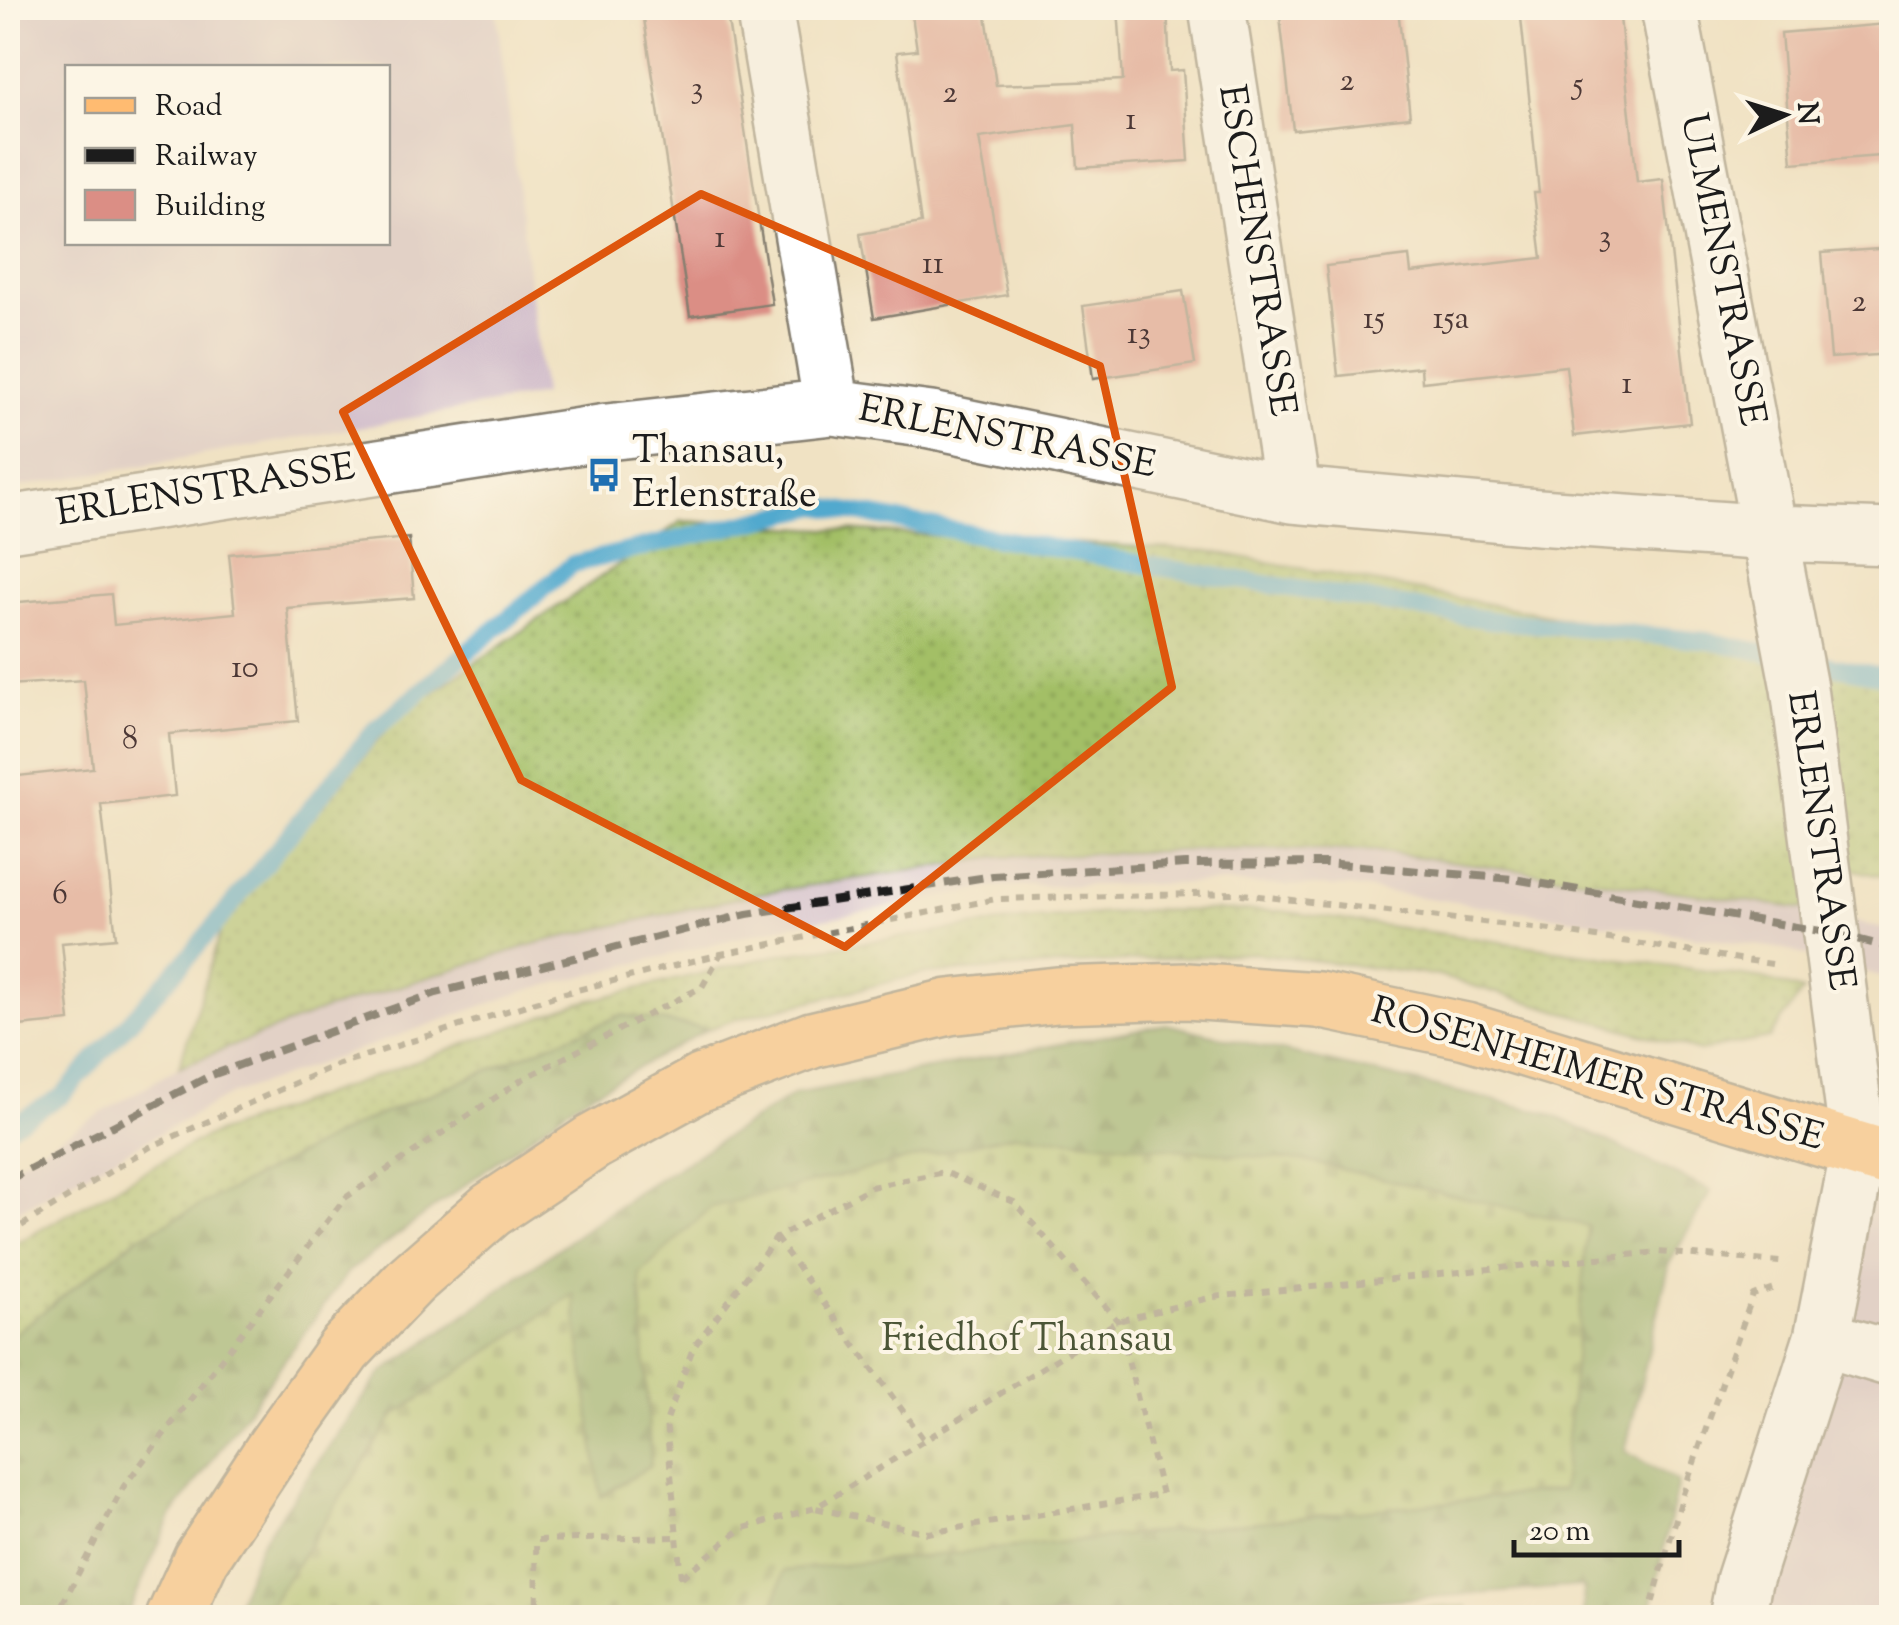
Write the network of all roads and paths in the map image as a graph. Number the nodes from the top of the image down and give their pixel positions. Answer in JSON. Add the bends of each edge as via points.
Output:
{"nodes":[{"id":1,"x":764,"y":8,"type":"edge"},
{"id":2,"x":1218,"y":8,"type":"edge"},
{"id":3,"x":1669,"y":8,"type":"edge"},
{"id":4,"x":832,"y":407,"type":"junction"},
{"id":5,"x":1293,"y":495,"type":"junction"},
{"id":6,"x":8,"y":524,"type":"edge"},
{"id":7,"x":1772,"y":534,"type":"junction"},
{"id":8,"x":1892,"y":537,"type":"edge"},
{"id":9,"x":721,"y":954,"type":"dead end"},
{"id":10,"x":1875,"y":1155,"type":"edge"},
{"id":11,"x":776,"y":1238,"type":"junction"},
{"id":12,"x":1836,"y":1266,"type":"junction"},
{"id":13,"x":1118,"y":1321,"type":"junction"},
{"id":14,"x":1822,"y":1338,"type":"junction"},
{"id":15,"x":1892,"y":1359,"type":"edge"},
{"id":16,"x":925,"y":1440,"type":"junction"},
{"id":17,"x":816,"y":1508,"type":"junction"},
{"id":18,"x":677,"y":1537,"type":"junction"},
{"id":19,"x":1285,"y":1614,"type":"dead end"},
{"id":20,"x":55,"y":1618,"type":"edge"},
{"id":21,"x":174,"y":1618,"type":"edge"},
{"id":22,"x":537,"y":1618,"type":"edge"},
{"id":23,"x":1234,"y":1618,"type":"edge"},
{"id":24,"x":1648,"y":1618,"type":"edge"},
{"id":25,"x":1736,"y":1618,"type":"edge"}],
"edges":[{"from":1,"to":4,"type":"street"},
{"from":2,"to":5,"type":"street","name":"ESCHENSTRASSE"},
{"from":3,"to":7,"type":"street","name":"ULMENSTRASSE"},
{"from":4,"to":5,"type":"street","name":"ERLENSTRASSE","via":[[931,420]]},
{"from":4,"to":6,"type":"street","name":"ERLENSTRASSE","via":[[607,432]]},
{"from":5,"to":7,"type":"street","name":"ERLENSTRASSE"},
{"from":7,"to":8,"type":"street","name":"ERLENSTRASSE"},
{"from":7,"to":10,"type":"street","name":"ERLENSTRASSE"},
{"from":9,"to":20,"type":"path","via":[[702,987],[523,1079],[346,1198],[124,1486]]},
{"from":10,"to":12,"type":"street","name":"ERLENSTRASSE"},
{"from":10,"to":21,"type":"main road","name":"ROSENHEIMER STRASSE","via":[[1466,1031],[1318,1000],[1188,991],[1057,995],[949,1006],[812,1040],[698,1084],[594,1142],[490,1210],[410,1280],[344,1350],[274,1448],[201,1560]]},
{"from":11,"to":13,"type":"path","via":[[872,1187],[944,1172],[1014,1202]]},
{"from":11,"to":16,"type":"path"},
{"from":11,"to":18,"type":"path","via":[[693,1348],[666,1422]]},
{"from":12,"to":13,"type":"path","via":[[1658,1252],[1213,1297]]},
{"from":12,"to":14,"type":"street","name":"ERLENSTRASSE"},
{"from":12,"to":24,"type":"path","via":[[1753,1295],[1683,1494]]},
{"from":13,"to":16,"type":"path"},
{"from":13,"to":17,"type":"path","via":[[1162,1494],[928,1532]]},
{"from":14,"to":15,"type":"street"},
{"from":14,"to":25,"type":"street","name":"ERLENSTRASSE"},
{"from":16,"to":17,"type":"path"},
{"from":17,"to":18,"type":"path","via":[[741,1529],[680,1578]]},
{"from":18,"to":22,"type":"path","via":[[536,1540]]},
{"from":19,"to":23,"type":"path"}]}
